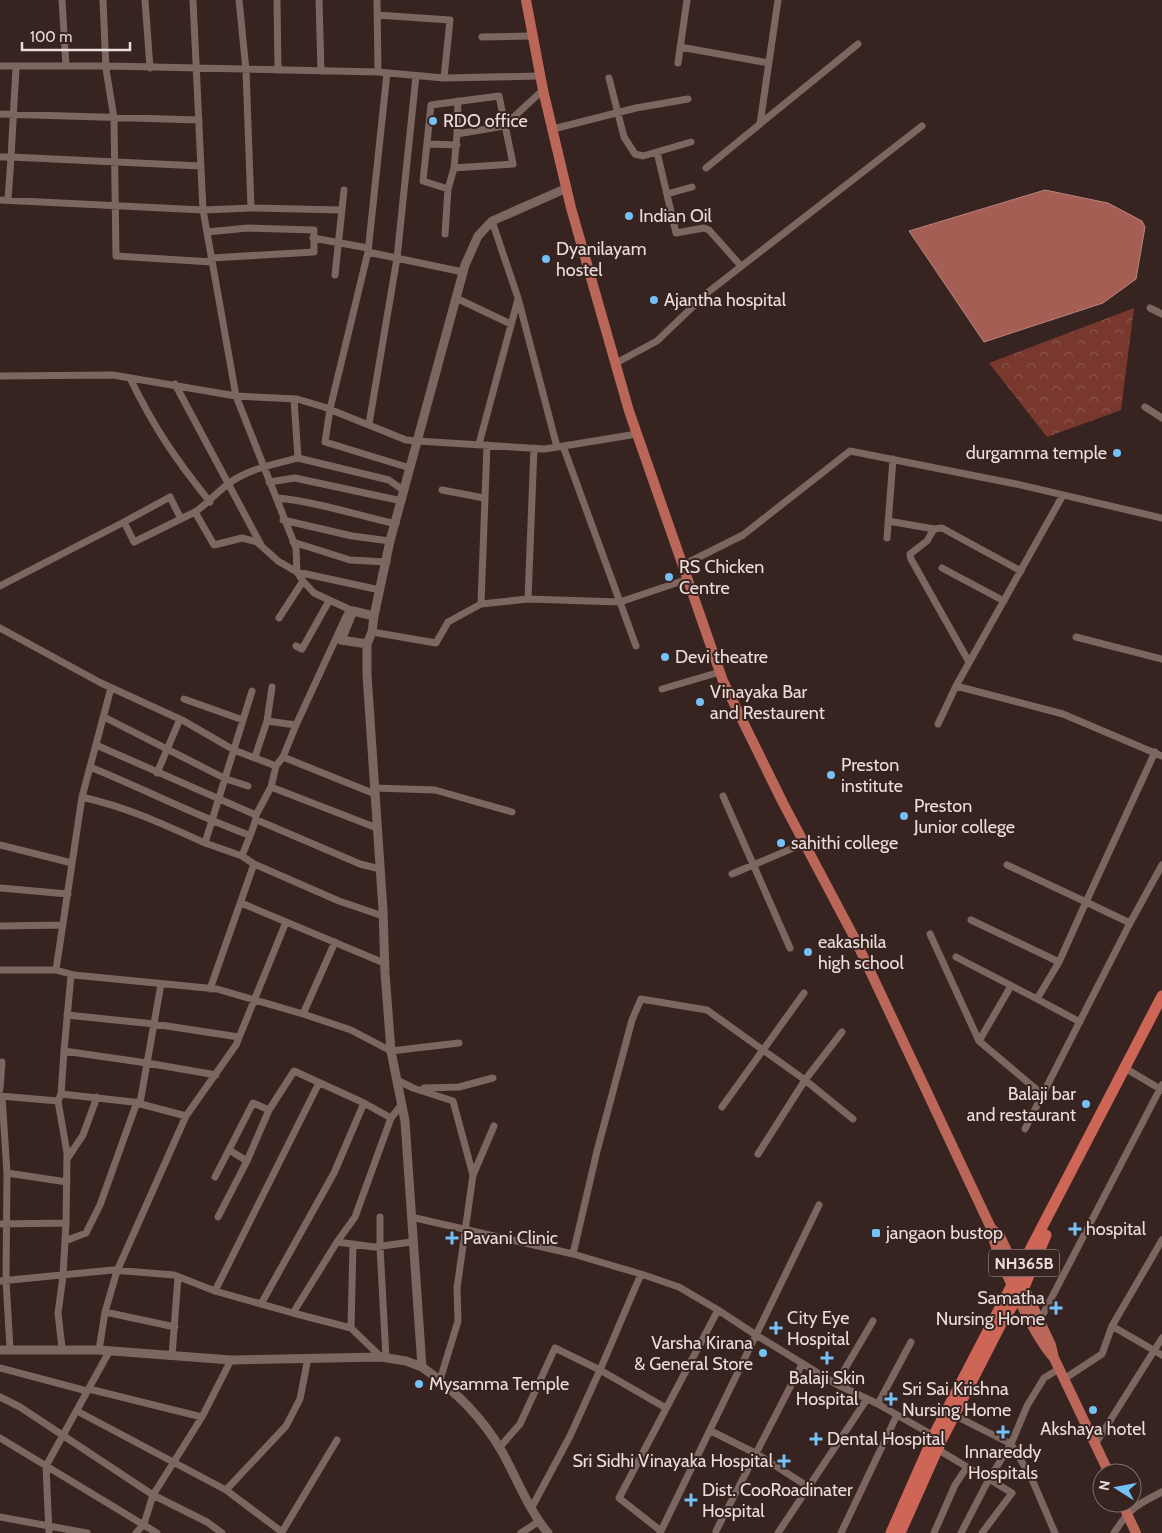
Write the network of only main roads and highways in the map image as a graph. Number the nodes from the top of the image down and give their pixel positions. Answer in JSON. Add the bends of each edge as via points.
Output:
{"nodes":[{"id":1,"x":526,"y":0,"type":"edge"},
{"id":2,"x":1162,"y":996,"type":"edge"},
{"id":3,"x":1162,"y":1009,"type":"edge"},
{"id":4,"x":991,"y":1228,"type":"junction"},
{"id":5,"x":1018,"y":1274,"type":"junction"},
{"id":6,"x":1012,"y":1284,"type":"junction"},
{"id":7,"x":1021,"y":1292,"type":"junction"},
{"id":8,"x":1054,"y":1358,"type":"junction"},
{"id":9,"x":1104,"y":1463,"type":"edge"},
{"id":10,"x":1127,"y":1513,"type":"edge"},
{"id":11,"x":891,"y":1533,"type":"edge"},
{"id":12,"x":900,"y":1533,"type":"edge"},
{"id":13,"x":1136,"y":1533,"type":"edge"}],
"edges":[{"from":1,"to":4,"type":"main road","via":[[543,90],[567,188],[616,363],[637,434],[720,672],[890,1010]]},
{"from":2,"to":5,"type":"highway","number":"NH365B"},
{"from":3,"to":7,"type":"highway","number":"NH365B","via":[[1043,1241]]},
{"from":4,"to":5,"type":"main road","via":[[1000,1236]]},
{"from":4,"to":6,"type":"main road","via":[[994,1244]]},
{"from":5,"to":6,"type":"highway","number":"NH365B"},
{"from":5,"to":7,"type":"main road"},
{"from":6,"to":7,"type":"main road"},
{"from":6,"to":11,"type":"highway","number":"NH365B","via":[[934,1436]]},
{"from":7,"to":8,"type":"main road","via":[[1040,1320]]},
{"from":7,"to":8,"type":"main road","via":[[1045,1349]]},
{"from":7,"to":12,"type":"highway","number":"NH365B","via":[[954,1415]]},
{"from":8,"to":9,"type":"main road"},
{"from":10,"to":13,"type":"main road"}]}
